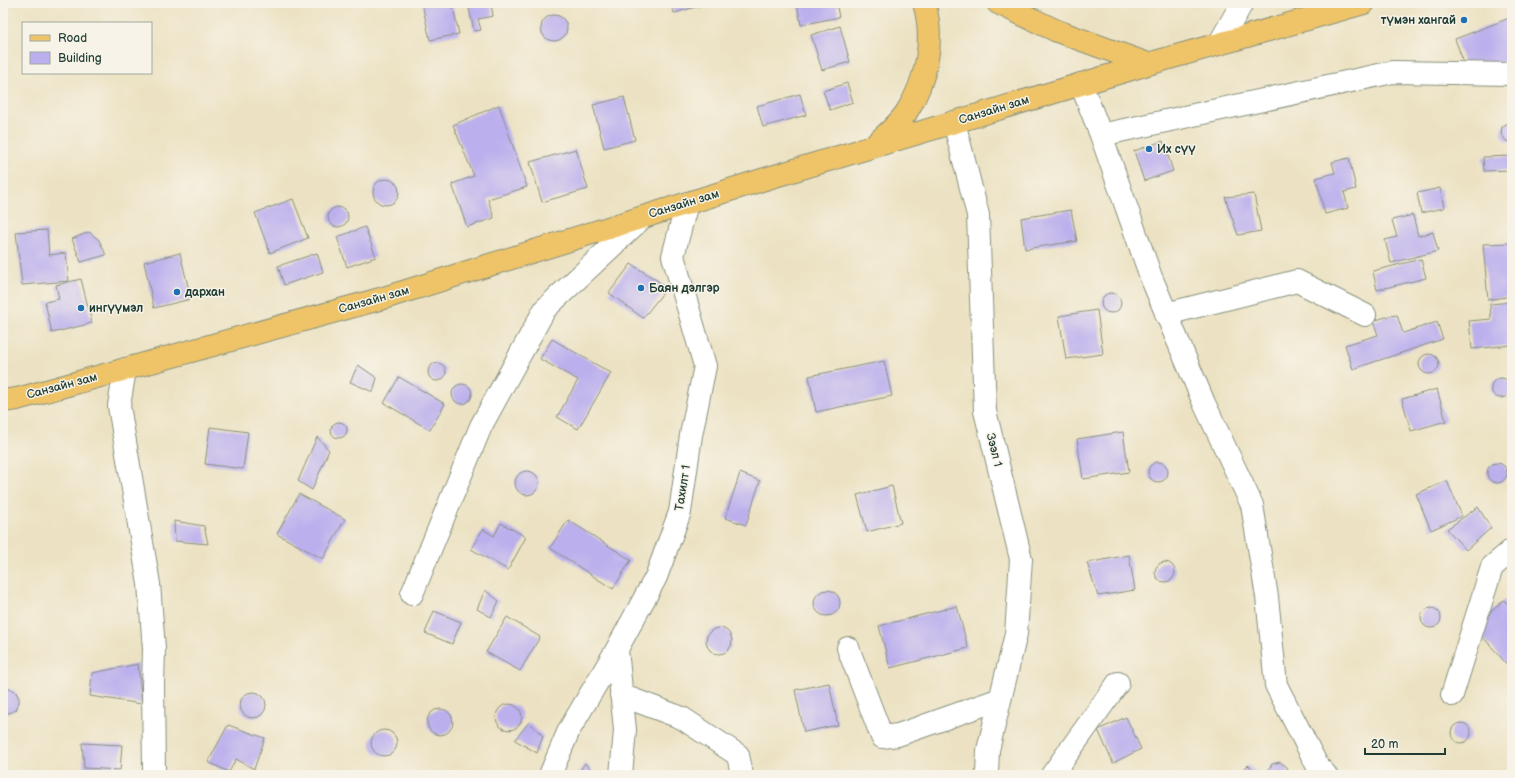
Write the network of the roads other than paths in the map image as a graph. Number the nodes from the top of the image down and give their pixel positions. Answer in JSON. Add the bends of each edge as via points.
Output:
{"nodes":[{"id":1,"x":924,"y":3,"type":"edge"},
{"id":2,"x":998,"y":3,"type":"edge"},
{"id":3,"x":1242,"y":3,"type":"edge"},
{"id":4,"x":1364,"y":3,"type":"edge"},
{"id":5,"x":1219,"y":44,"type":"junction"},
{"id":6,"x":1148,"y":64,"type":"junction"},
{"id":7,"x":1512,"y":74,"type":"edge"},
{"id":8,"x":1081,"y":84,"type":"junction"},
{"id":9,"x":954,"y":122,"type":"junction"},
{"id":10,"x":1101,"y":135,"type":"junction"},
{"id":11,"x":873,"y":147,"type":"junction"},
{"id":12,"x":687,"y":203,"type":"junction"},
{"id":13,"x":642,"y":217,"type":"junction"},
{"id":14,"x":1166,"y":314,"type":"junction"},
{"id":15,"x":1365,"y":316,"type":"dead end"},
{"id":16,"x":125,"y":369,"type":"junction"},
{"id":17,"x":3,"y":401,"type":"edge"},
{"id":18,"x":1512,"y":550,"type":"edge"},
{"id":19,"x":412,"y":594,"type":"dead end"},
{"id":20,"x":848,"y":648,"type":"dead end"},
{"id":21,"x":617,"y":649,"type":"junction"},
{"id":22,"x":1118,"y":683,"type":"dead end"},
{"id":23,"x":621,"y":695,"type":"junction"},
{"id":24,"x":1452,"y":695,"type":"dead end"},
{"id":25,"x":1000,"y":699,"type":"junction"},
{"id":26,"x":156,"y":775,"type":"edge"},
{"id":27,"x":550,"y":775,"type":"edge"},
{"id":28,"x":621,"y":775,"type":"edge"},
{"id":29,"x":742,"y":775,"type":"edge"},
{"id":30,"x":987,"y":775,"type":"edge"},
{"id":31,"x":1052,"y":775,"type":"edge"},
{"id":32,"x":1326,"y":775,"type":"edge"}],
"edges":[{"from":1,"to":11,"type":"main road","via":[[929,48],[922,82],[905,114]]},
{"from":2,"to":6,"type":"main road","via":[[1057,31]]},
{"from":3,"to":5,"type":"street"},
{"from":4,"to":5,"type":"main road","name":"Санзайн зам"},
{"from":5,"to":6,"type":"main road","name":"Санзайн зам"},
{"from":6,"to":8,"type":"main road","name":"Санзайн зам"},
{"from":7,"to":10,"type":"street","via":[[1393,72]]},
{"from":8,"to":9,"type":"main road","name":"Санзайн зам"},
{"from":8,"to":10,"type":"street"},
{"from":9,"to":11,"type":"main road","name":"Санзайн зам"},
{"from":9,"to":25,"type":"street","name":"Зээл 1","via":[[978,215],[985,411],[1021,559],[1016,634]]},
{"from":10,"to":14,"type":"street","via":[[1150,277]]},
{"from":11,"to":12,"type":"main road","name":"Санзайн зам"},
{"from":12,"to":13,"type":"main road","name":"Санзайн зам"},
{"from":12,"to":21,"type":"street","name":"Тахилт 1","via":[[673,256],[705,366],[691,435],[680,512],[656,577]]},
{"from":13,"to":16,"type":"main road","name":"Санзайн зам","via":[[387,297]]},
{"from":13,"to":19,"type":"street","via":[[545,309],[481,426]]},
{"from":14,"to":15,"type":"street","via":[[1297,281]]},
{"from":14,"to":32,"type":"street","via":[[1252,505],[1267,597],[1276,685],[1317,764]]},
{"from":16,"to":17,"type":"main road","name":"Санзайн зам"},
{"from":16,"to":26,"type":"street","via":[[119,406],[149,584],[154,649]]},
{"from":18,"to":24,"type":"street","via":[[1492,567]]},
{"from":20,"to":25,"type":"street","via":[[882,737],[898,735]]},
{"from":21,"to":23,"type":"street"},
{"from":21,"to":27,"type":"street","name":"Тахилт 1","via":[[570,730]]},
{"from":22,"to":31,"type":"street"},
{"from":23,"to":28,"type":"street","via":[[625,730]]},
{"from":23,"to":29,"type":"street","via":[[682,718],[701,730],[738,755]]},
{"from":25,"to":30,"type":"street","name":"Зээл 1","via":[[988,750]]}]}
